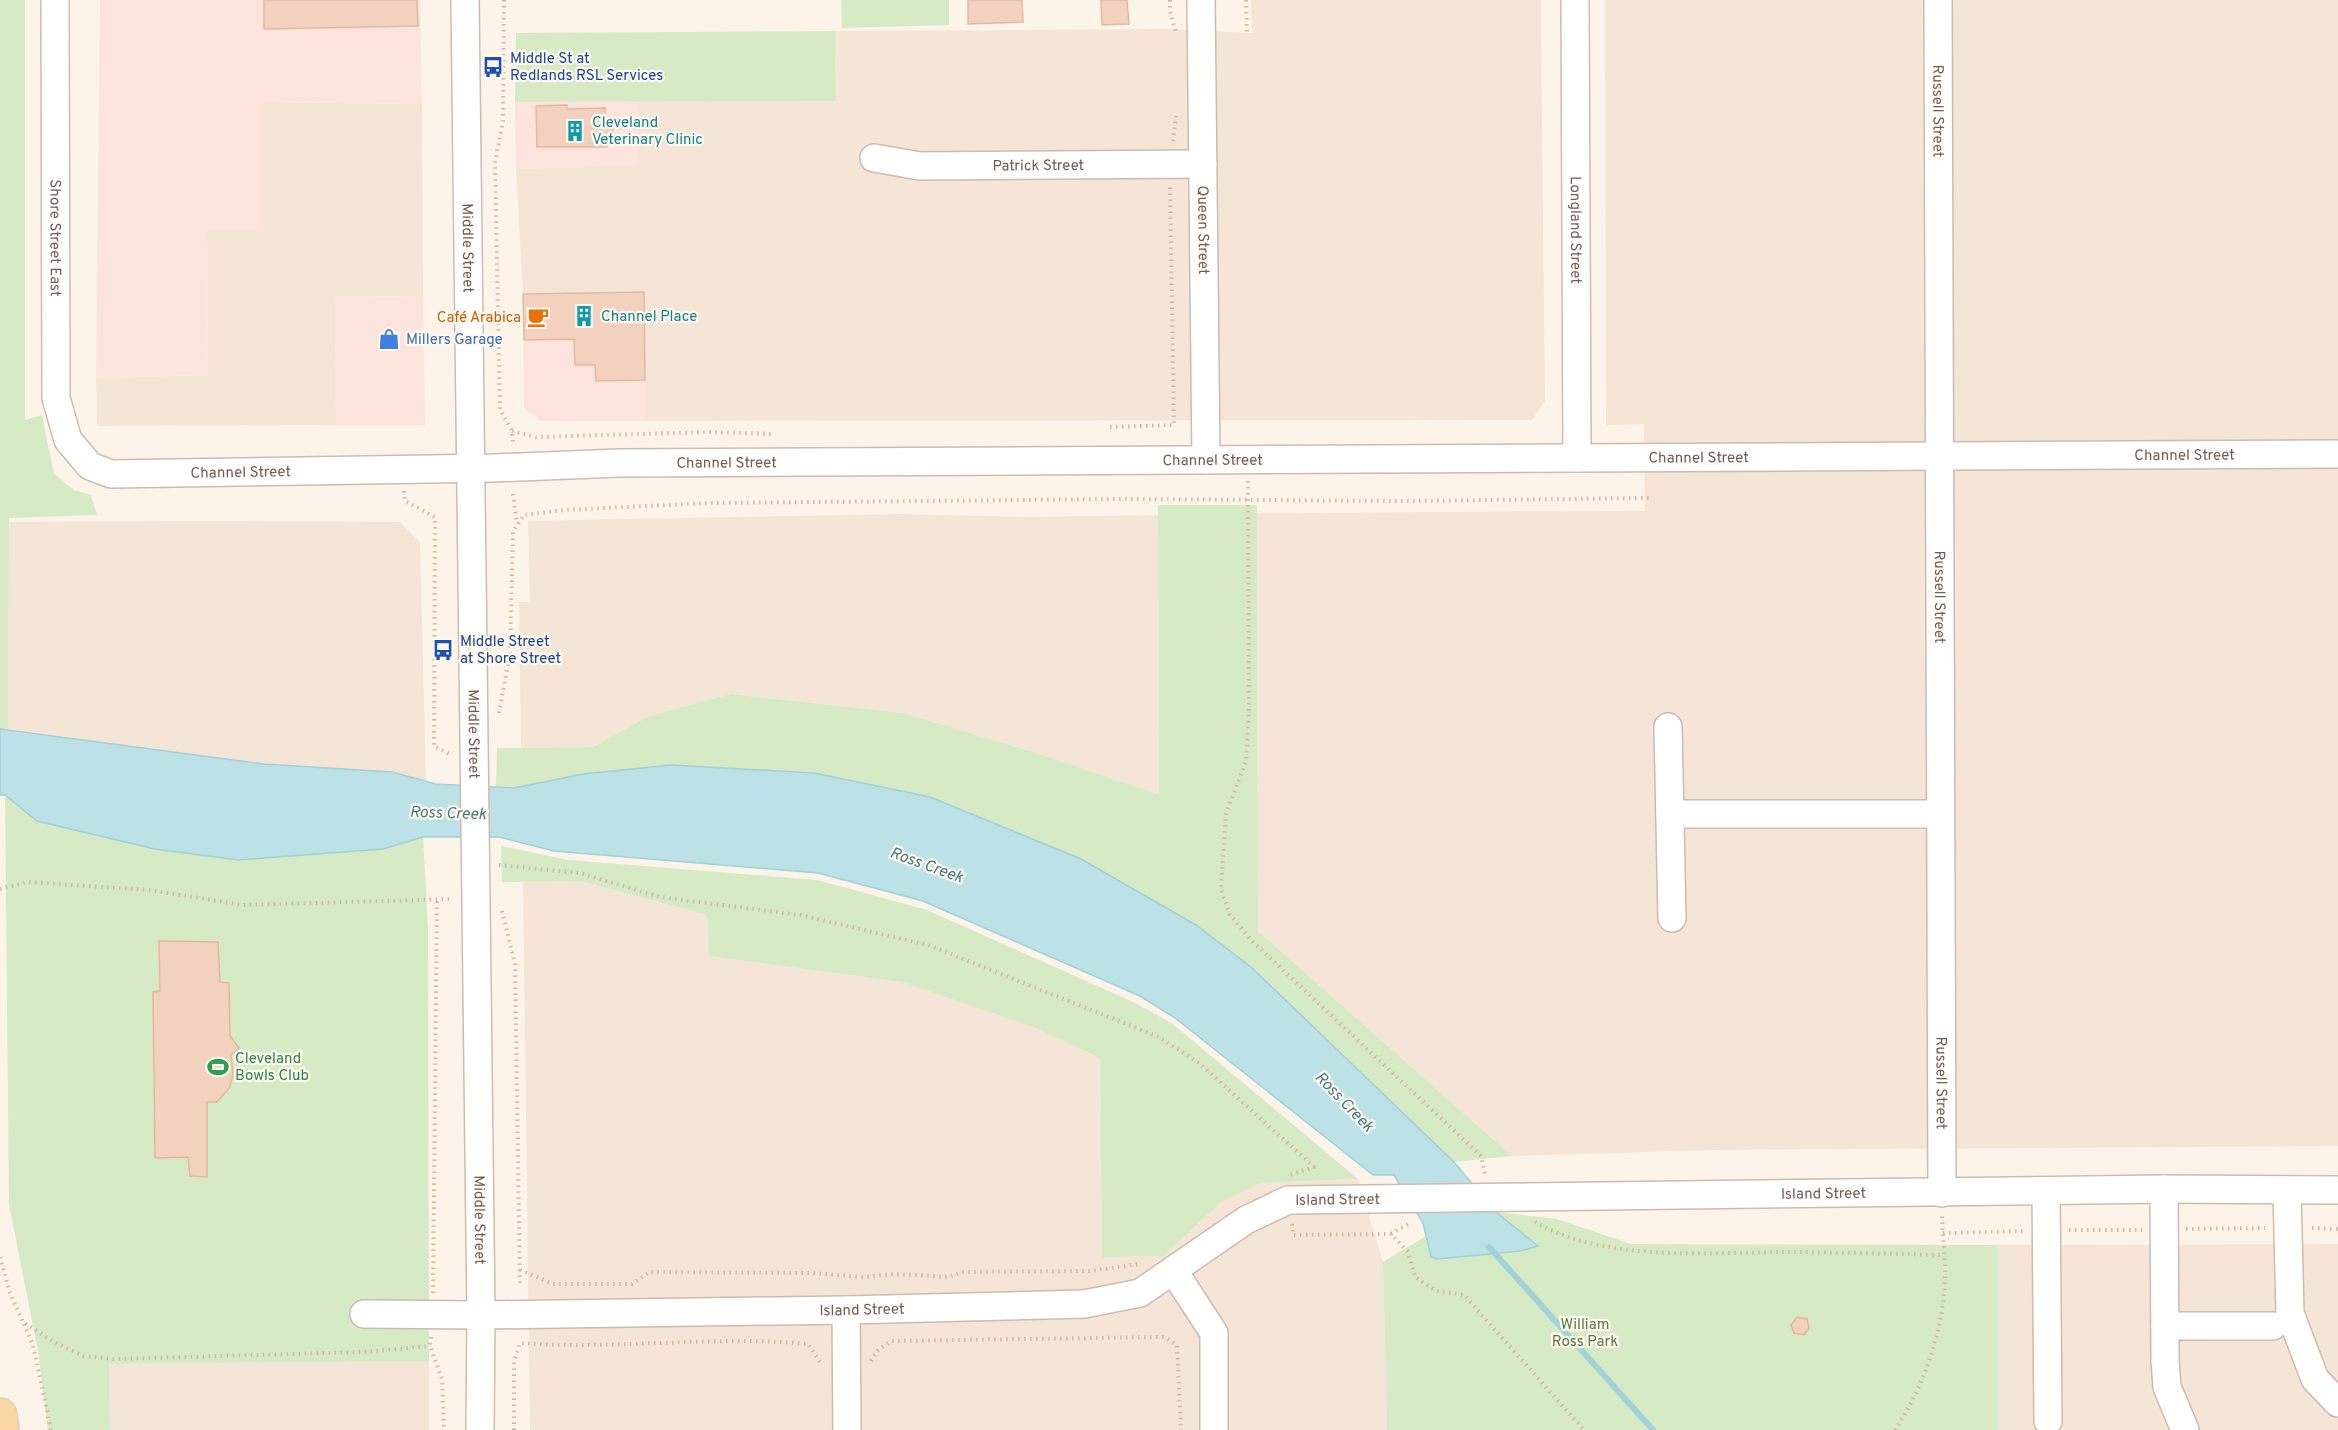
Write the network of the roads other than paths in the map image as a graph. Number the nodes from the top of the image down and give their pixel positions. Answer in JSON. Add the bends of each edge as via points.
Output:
{"nodes":[{"id":1,"x":55,"y":0,"type":"edge"},
{"id":2,"x":465,"y":0,"type":"edge"},
{"id":3,"x":1201,"y":0,"type":"edge"},
{"id":4,"x":1575,"y":0,"type":"edge"},
{"id":5,"x":1938,"y":0,"type":"edge"},
{"id":6,"x":874,"y":158,"type":"dead end"},
{"id":7,"x":1203,"y":164,"type":"junction"},
{"id":8,"x":2338,"y":454,"type":"edge"},
{"id":9,"x":1939,"y":456,"type":"junction"},
{"id":10,"x":1577,"y":458,"type":"junction"},
{"id":11,"x":1206,"y":460,"type":"junction"},
{"id":12,"x":90,"y":466,"type":"joint"},
{"id":13,"x":472,"y":468,"type":"junction"},
{"id":14,"x":1668,"y":727,"type":"dead end"},
{"id":15,"x":1670,"y":814,"type":"junction"},
{"id":16,"x":1940,"y":814,"type":"junction"},
{"id":17,"x":1672,"y":918,"type":"dead end"},
{"id":18,"x":2164,"y":1189,"type":"junction"},
{"id":19,"x":2338,"y":1190,"type":"edge"},
{"id":20,"x":2046,"y":1191,"type":"junction"},
{"id":21,"x":2287,"y":1191,"type":"junction"},
{"id":22,"x":1942,"y":1193,"type":"junction"},
{"id":23,"x":1160,"y":1267,"type":"junction"},
{"id":24,"x":846,"y":1310,"type":"junction"},
{"id":25,"x":364,"y":1314,"type":"dead end"},
{"id":26,"x":481,"y":1315,"type":"junction"},
{"id":27,"x":2165,"y":1326,"type":"junction"},
{"id":28,"x":2273,"y":1326,"type":"dead end"},
{"id":29,"x":2338,"y":1403,"type":"edge"},
{"id":30,"x":0,"y":1415,"type":"edge"},
{"id":31,"x":2048,"y":1421,"type":"dead end"},
{"id":32,"x":2,"y":1430,"type":"edge"},
{"id":33,"x":480,"y":1430,"type":"edge"},
{"id":34,"x":847,"y":1430,"type":"edge"},
{"id":35,"x":1214,"y":1430,"type":"edge"},
{"id":36,"x":2186,"y":1430,"type":"edge"}],
"edges":[{"from":1,"to":12,"type":"street","name":"Shore Street East","via":[[56,398],[68,440]]},
{"from":2,"to":13,"type":"street","name":"Middle Street"},
{"from":3,"to":7,"type":"street","name":"Queen Street"},
{"from":4,"to":10,"type":"street","name":"Longland Street"},
{"from":5,"to":9,"type":"street","name":"Russell Street"},
{"from":6,"to":7,"type":"street","name":"Patrick Street","via":[[920,166]]},
{"from":7,"to":11,"type":"street","name":"Queen Street"},
{"from":8,"to":9,"type":"street","name":"Channel Street"},
{"from":9,"to":10,"type":"street","name":"Channel Street"},
{"from":9,"to":16,"type":"street","name":"Russell Street"},
{"from":10,"to":11,"type":"street","name":"Channel Street"},
{"from":11,"to":13,"type":"street","name":"Channel Street","via":[[630,463]]},
{"from":12,"to":13,"type":"street","name":"Channel Street","via":[[111,474]]},
{"from":13,"to":26,"type":"street","name":"Middle Street","via":[[466,760],[474,864],[486,900]]},
{"from":14,"to":15,"type":"street"},
{"from":15,"to":16,"type":"street"},
{"from":15,"to":17,"type":"street"},
{"from":16,"to":22,"type":"street","name":"Russell Street"},
{"from":18,"to":20,"type":"street","name":"Island Street"},
{"from":18,"to":21,"type":"street","name":"Island Street"},
{"from":18,"to":27,"type":"street"},
{"from":19,"to":21,"type":"street","name":"Island Street"},
{"from":20,"to":22,"type":"street","name":"Island Street"},
{"from":20,"to":31,"type":"street"},
{"from":21,"to":29,"type":"street","via":[[2290,1312],[2315,1379]]},
{"from":22,"to":23,"type":"street","name":"Island Street","via":[[1400,1198],[1287,1188],[1246,1220]]},
{"from":23,"to":24,"type":"street","name":"Island Street","via":[[1140,1293],[1084,1304]]},
{"from":23,"to":35,"type":"street","via":[[1214,1333]]},
{"from":24,"to":26,"type":"street","name":"Island Street"},
{"from":24,"to":34,"type":"street"},
{"from":25,"to":26,"type":"street","name":"Island Street"},
{"from":26,"to":33,"type":"street","name":"Middle Street"},
{"from":27,"to":28,"type":"street"},
{"from":27,"to":36,"type":"street","via":[[2167,1387]]},
{"from":30,"to":32,"type":"main road"}]}
